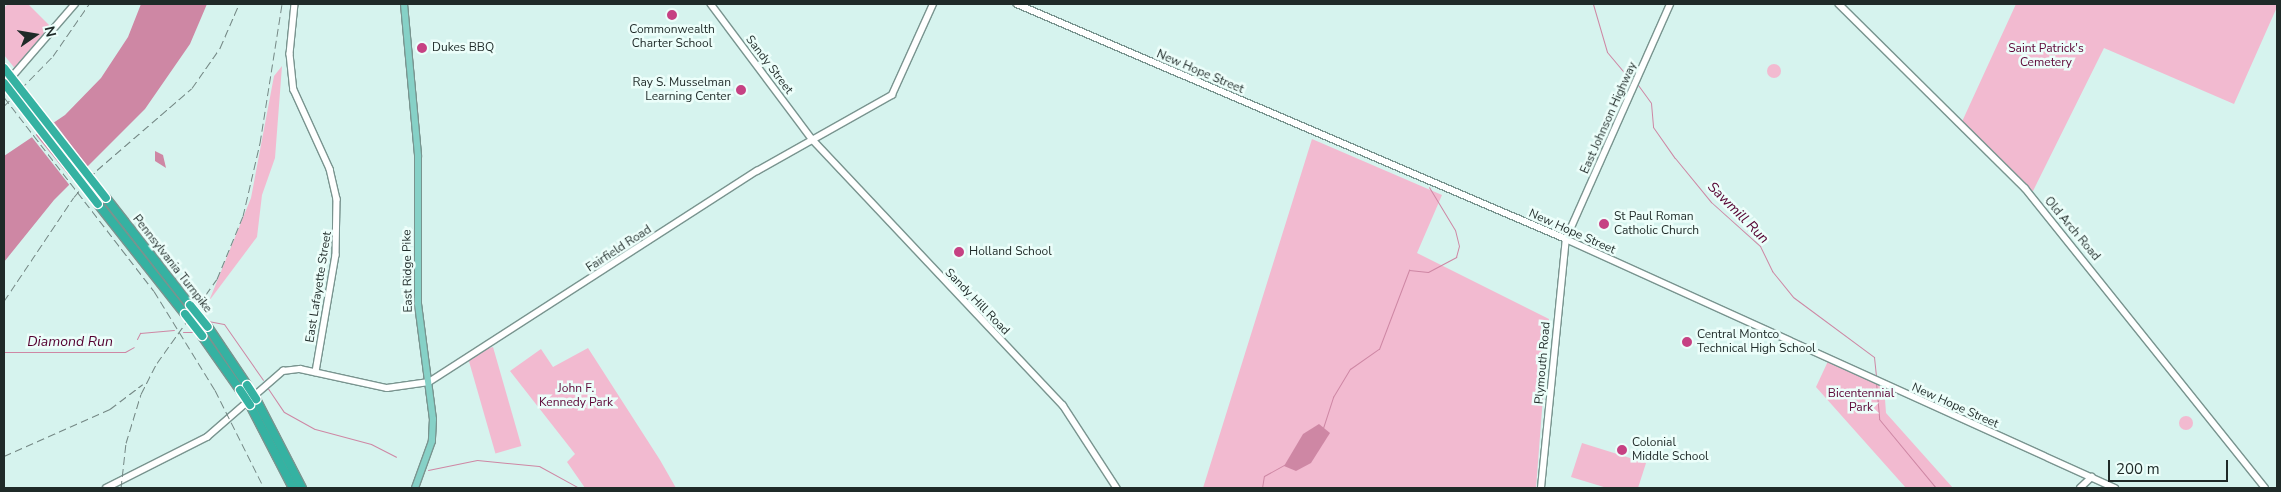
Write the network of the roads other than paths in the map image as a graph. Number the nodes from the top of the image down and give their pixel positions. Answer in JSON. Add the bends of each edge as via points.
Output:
{"nodes":[{"id":1,"x":76,"y":4,"type":"edge"},
{"id":2,"x":296,"y":4,"type":"edge"},
{"id":3,"x":404,"y":4,"type":"edge"},
{"id":4,"x":711,"y":4,"type":"edge"},
{"id":5,"x":933,"y":4,"type":"edge"},
{"id":6,"x":1016,"y":4,"type":"edge"},
{"id":7,"x":1670,"y":4,"type":"edge"},
{"id":8,"x":1839,"y":4,"type":"edge"},
{"id":9,"x":4,"y":68,"type":"edge"},
{"id":10,"x":4,"y":84,"type":"edge"},
{"id":11,"x":812,"y":139,"type":"junction"},
{"id":12,"x":1566,"y":239,"type":"junction"},
{"id":13,"x":316,"y":372,"type":"junction"},
{"id":14,"x":429,"y":382,"type":"junction"},
{"id":15,"x":2092,"y":477,"type":"junction"},
{"id":16,"x":106,"y":488,"type":"edge"},
{"id":17,"x":293,"y":488,"type":"edge"},
{"id":18,"x":302,"y":488,"type":"edge"},
{"id":19,"x":415,"y":488,"type":"edge"},
{"id":20,"x":1117,"y":488,"type":"edge"},
{"id":21,"x":1541,"y":488,"type":"edge"},
{"id":22,"x":2080,"y":488,"type":"edge"},
{"id":23,"x":2116,"y":488,"type":"edge"},
{"id":24,"x":2266,"y":488,"type":"edge"}],
"edges":[{"from":1,"to":10,"type":"street"},
{"from":2,"to":13,"type":"street","name":"East Lafayette Street","via":[[291,72],[298,101],[330,169],[338,199],[336,255]]},
{"from":3,"to":14,"type":"main road","name":"East Ridge Pike","via":[[418,156],[418,304]]},
{"from":4,"to":11,"type":"street","name":"Sandy Street"},
{"from":5,"to":11,"type":"street","name":"Fairfield Road","via":[[892,95]]},
{"from":6,"to":12,"type":"street","name":"New Hope Street"},
{"from":7,"to":12,"type":"street","name":"East Johnson Highway"},
{"from":8,"to":24,"type":"street","name":"Old Arch Road","via":[[2025,188]]},
{"from":9,"to":18,"type":"highway","name":"Pennsylvania Turnpike","bridge":true,"via":[[208,327],[256,399]]},
{"from":10,"to":17,"type":"highway","name":"Pennsylvania Turnpike","bridge":true,"via":[[202,336],[250,405]]},
{"from":11,"to":14,"type":"street","name":"Fairfield Road"},
{"from":11,"to":20,"type":"street","name":"Sandy Hill Road","via":[[1063,405]]},
{"from":12,"to":15,"type":"street","name":"New Hope Street"},
{"from":12,"to":21,"type":"street","name":"Plymouth Road"},
{"from":13,"to":14,"type":"street","via":[[387,388]]},
{"from":13,"to":16,"type":"street","via":[[293,369],[268,380],[207,437]]},
{"from":14,"to":19,"type":"main road","name":"East Ridge Pike","via":[[433,430]]},
{"from":15,"to":22,"type":"street"},
{"from":15,"to":23,"type":"street","name":"New Hope Street"}]}
